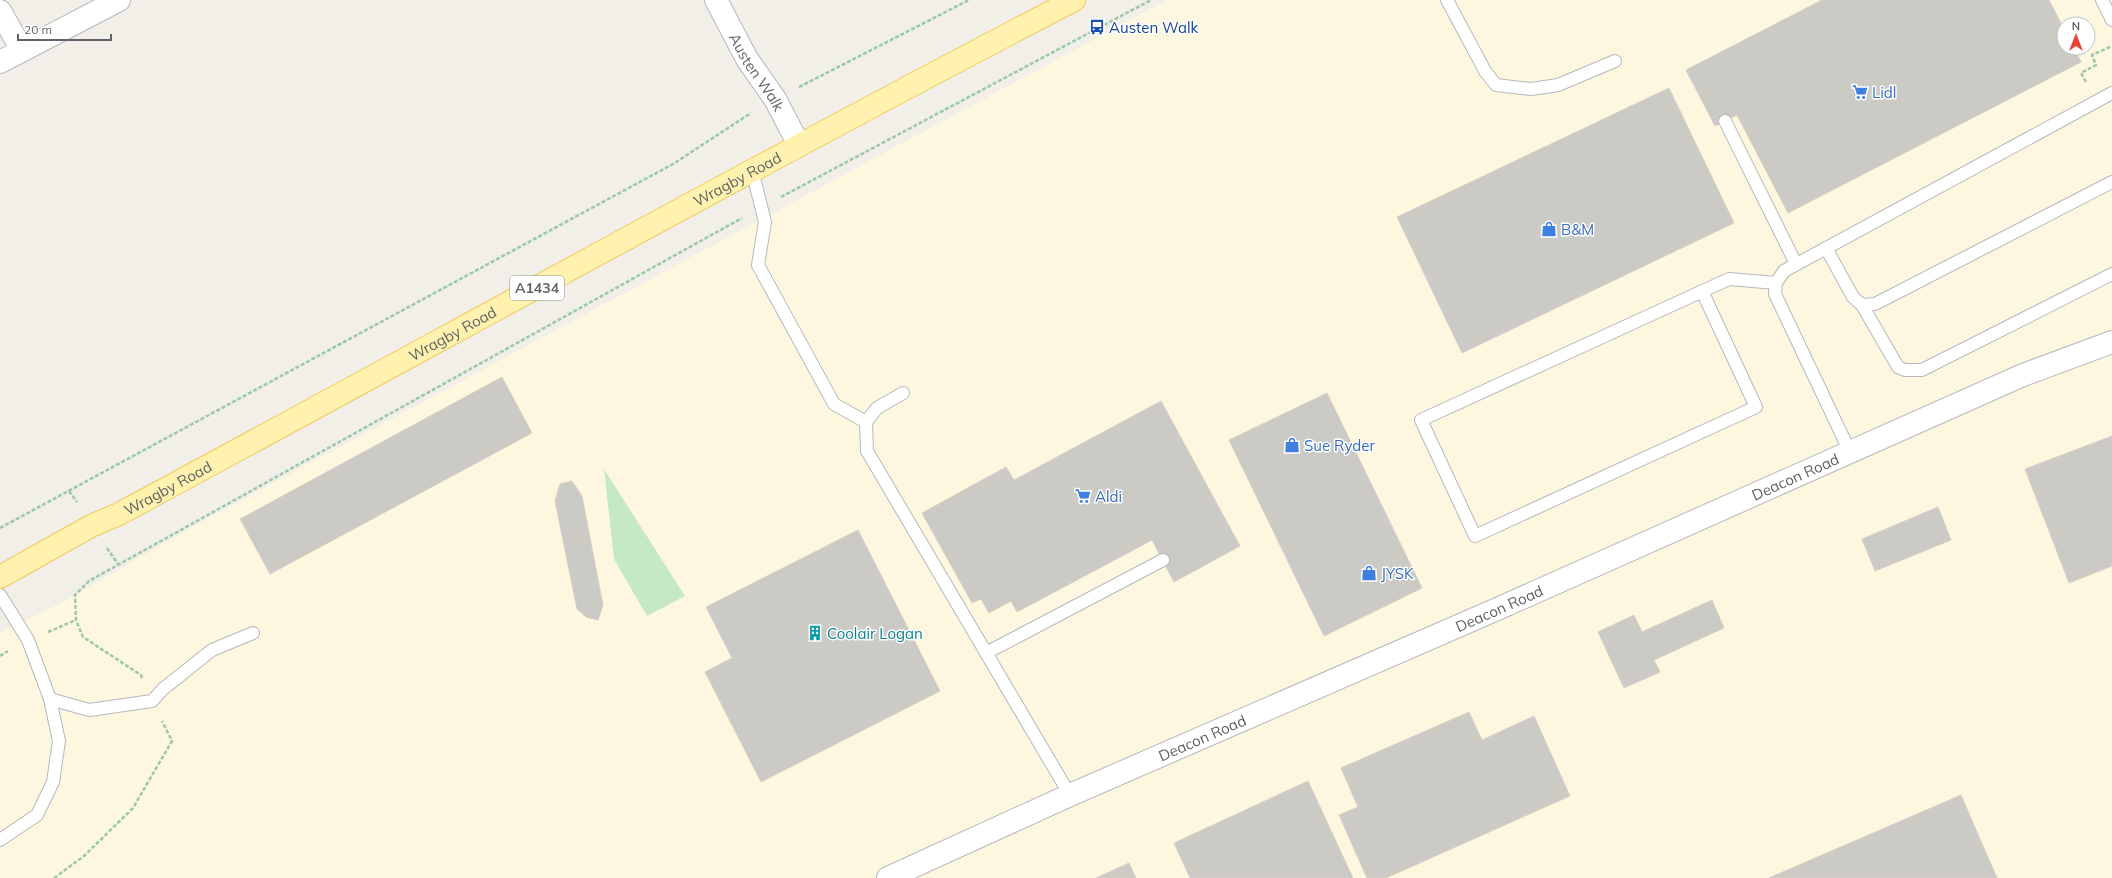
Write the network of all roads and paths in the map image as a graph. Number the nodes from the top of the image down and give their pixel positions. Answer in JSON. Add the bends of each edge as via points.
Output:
{"nodes":[{"id":1,"x":119,"y":0,"type":"edge"},
{"id":2,"x":716,"y":0,"type":"edge"},
{"id":3,"x":970,"y":0,"type":"edge"},
{"id":4,"x":1074,"y":0,"type":"edge"},
{"id":5,"x":1151,"y":0,"type":"edge"},
{"id":6,"x":1447,"y":0,"type":"edge"},
{"id":7,"x":2102,"y":0,"type":"edge"},
{"id":8,"x":0,"y":11,"type":"edge"},
{"id":9,"x":2112,"y":20,"type":"edge"},
{"id":10,"x":22,"y":50,"type":"junction"},
{"id":11,"x":1615,"y":61,"type":"dead end"},
{"id":12,"x":0,"y":62,"type":"edge"},
{"id":13,"x":807,"y":83,"type":"dead end"},
{"id":14,"x":2112,"y":93,"type":"edge"},
{"id":15,"x":740,"y":119,"type":"dead end"},
{"id":16,"x":1725,"y":121,"type":"dead end"},
{"id":17,"x":799,"y":145,"type":"junction"},
{"id":18,"x":752,"y":170,"type":"junction"},
{"id":19,"x":2112,"y":182,"type":"edge"},
{"id":20,"x":762,"y":208,"type":"junction"},
{"id":21,"x":1826,"y":248,"type":"junction"},
{"id":22,"x":1796,"y":264,"type":"junction"},
{"id":23,"x":2112,"y":274,"type":"edge"},
{"id":24,"x":1776,"y":283,"type":"junction"},
{"id":25,"x":1702,"y":291,"type":"junction"},
{"id":26,"x":1862,"y":305,"type":"junction"},
{"id":27,"x":2112,"y":342,"type":"edge"},
{"id":28,"x":903,"y":393,"type":"dead end"},
{"id":29,"x":866,"y":422,"type":"junction"},
{"id":30,"x":1850,"y":452,"type":"junction"},
{"id":31,"x":0,"y":528,"type":"edge"},
{"id":32,"x":1163,"y":560,"type":"dead end"},
{"id":33,"x":0,"y":577,"type":"edge"},
{"id":34,"x":0,"y":595,"type":"edge"},
{"id":35,"x":253,"y":632,"type":"dead end"},
{"id":36,"x":986,"y":653,"type":"junction"},
{"id":37,"x":50,"y":699,"type":"junction"},
{"id":38,"x":152,"y":701,"type":"junction"},
{"id":39,"x":1070,"y":795,"type":"junction"},
{"id":40,"x":0,"y":840,"type":"edge"},
{"id":41,"x":54,"y":878,"type":"edge"},
{"id":42,"x":888,"y":878,"type":"edge"}],
"edges":[{"from":1,"to":10,"type":"street"},
{"from":2,"to":17,"type":"street","name":"Austen Walk","via":[[747,59],[775,99]]},
{"from":3,"to":13,"type":"path"},
{"from":4,"to":17,"type":"main road","name":"Wragby Road","number":"A1434"},
{"from":5,"to":20,"type":"path"},
{"from":6,"to":11,"type":"lane","via":[[1484,72],[1496,85],[1531,89],[1558,85]]},
{"from":7,"to":9,"type":"lane"},
{"from":8,"to":10,"type":"street"},
{"from":10,"to":12,"type":"street"},
{"from":14,"to":21,"type":"lane"},
{"from":15,"to":31,"type":"path","via":[[673,164]]},
{"from":16,"to":22,"type":"lane"},
{"from":17,"to":18,"type":"main road","name":"Wragby Road","number":"A1434"},
{"from":18,"to":20,"type":"lane"},
{"from":18,"to":33,"type":"main road","name":"Wragby Road","number":"A1434"},
{"from":19,"to":26,"type":"lane","via":[[1875,304]]},
{"from":20,"to":29,"type":"lane","via":[[765,222],[758,265],[834,404]]},
{"from":20,"to":38,"type":"path","via":[[89,581],[75,595],[76,620],[83,637],[141,675]]},
{"from":21,"to":22,"type":"lane"},
{"from":21,"to":26,"type":"lane","via":[[1853,298]]},
{"from":22,"to":24,"type":"lane","via":[[1784,271]]},
{"from":23,"to":26,"type":"lane","via":[[1922,370],[1905,370],[1898,367]]},
{"from":24,"to":25,"type":"lane","via":[[1728,279]]},
{"from":24,"to":30,"type":"lane","via":[[1775,294]]},
{"from":25,"to":25,"type":"lane","via":[[1421,420],[1475,536],[1756,407]]},
{"from":27,"to":30,"type":"street","name":"Deacon Road","via":[[2023,375]]},
{"from":28,"to":29,"type":"lane","via":[[877,408]]},
{"from":29,"to":36,"type":"lane","via":[[867,451]]},
{"from":30,"to":39,"type":"street","name":"Deacon Road","via":[[1503,607]]},
{"from":32,"to":36,"type":"lane"},
{"from":34,"to":37,"type":"lane","via":[[28,640]]},
{"from":35,"to":38,"type":"lane","via":[[212,650],[163,689]]},
{"from":36,"to":39,"type":"lane"},
{"from":37,"to":38,"type":"lane","via":[[89,710]]},
{"from":37,"to":40,"type":"lane","via":[[59,741],[53,782],[37,815]]},
{"from":38,"to":41,"type":"path","via":[[172,741],[133,808],[84,856]]},
{"from":39,"to":42,"type":"street","name":"Deacon Road"}]}
